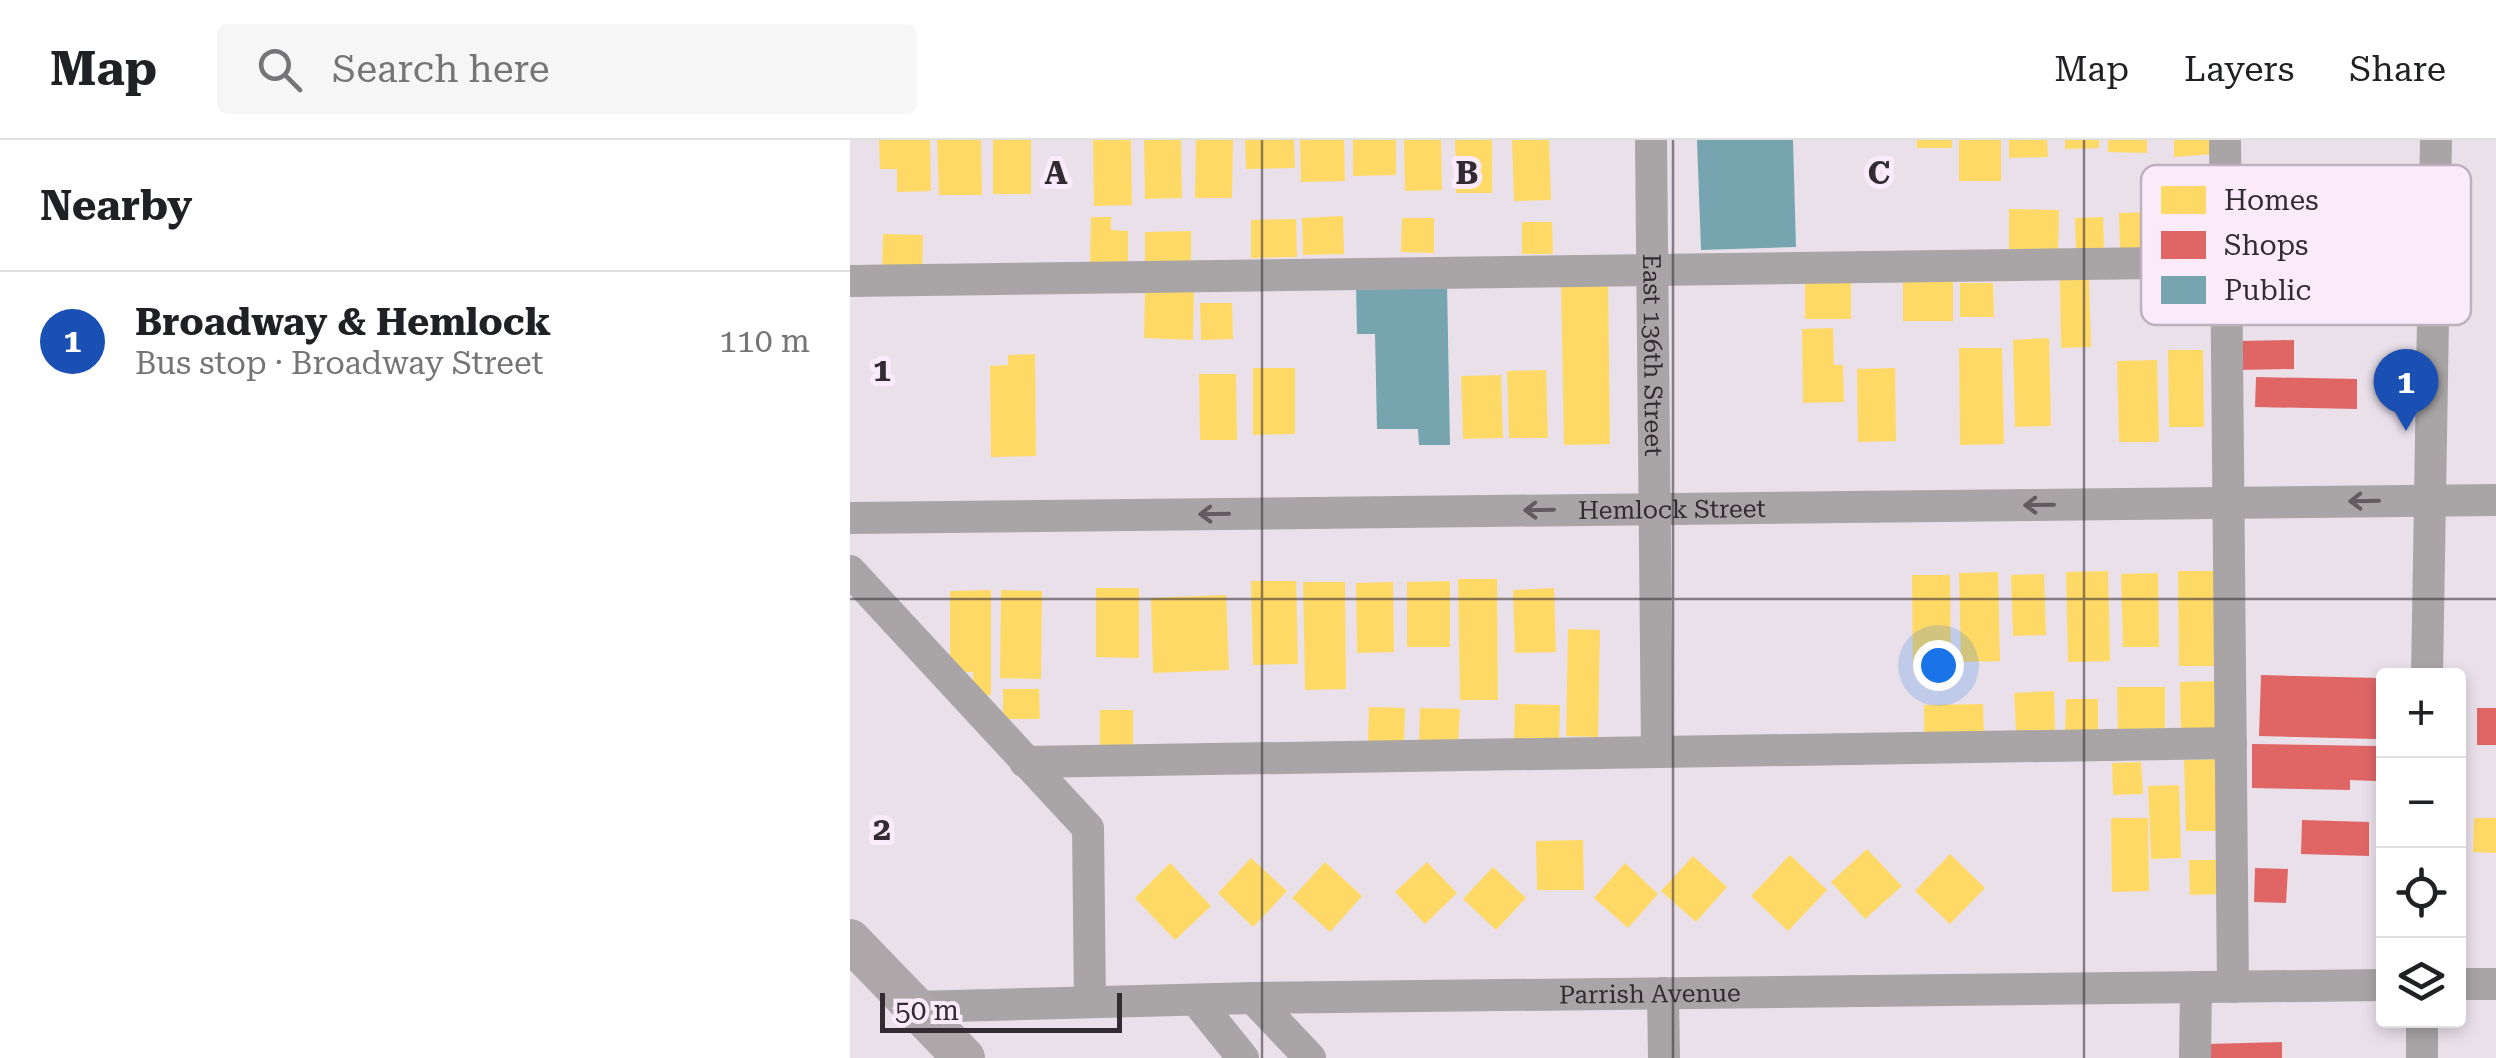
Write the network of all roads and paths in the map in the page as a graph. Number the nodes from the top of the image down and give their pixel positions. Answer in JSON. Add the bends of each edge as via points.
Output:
{"nodes":[{"id":1,"x":1651,"y":140,"type":"edge"},
{"id":2,"x":2225,"y":140,"type":"edge"},
{"id":3,"x":2436,"y":140,"type":"edge"},
{"id":4,"x":2225,"y":165,"type":"edge"},
{"id":5,"x":2436,"y":165,"type":"edge"},
{"id":6,"x":2141,"y":263,"type":"edge"},
{"id":7,"x":1652,"y":268,"type":"junction"},
{"id":8,"x":850,"y":281,"type":"edge"},
{"id":9,"x":2227,"y":325,"type":"edge"},
{"id":10,"x":2433,"y":325,"type":"edge"},
{"id":11,"x":2430,"y":500,"type":"junction"},
{"id":12,"x":2496,"y":500,"type":"edge"},
{"id":13,"x":2229,"y":503,"type":"junction"},
{"id":14,"x":1655,"y":509,"type":"junction"},
{"id":15,"x":850,"y":518,"type":"edge"},
{"id":16,"x":850,"y":571,"type":"edge"},
{"id":17,"x":2428,"y":668,"type":"edge"},
{"id":18,"x":2231,"y":743,"type":"junction"},
{"id":19,"x":1658,"y":752,"type":"junction"},
{"id":20,"x":1024,"y":762,"type":"junction"},
{"id":21,"x":850,"y":940,"type":"edge"},
{"id":22,"x":2466,"y":984,"type":"edge"},
{"id":23,"x":2496,"y":984,"type":"edge"},
{"id":24,"x":2376,"y":986,"type":"edge"},
{"id":25,"x":2232,"y":987,"type":"junction"},
{"id":26,"x":2196,"y":988,"type":"junction"},
{"id":27,"x":1663,"y":993,"type":"junction"},
{"id":28,"x":1253,"y":998,"type":"junction"},
{"id":29,"x":1196,"y":1000,"type":"junction"},
{"id":30,"x":1090,"y":1002,"type":"junction"},
{"id":31,"x":915,"y":1007,"type":"junction"},
{"id":32,"x":2422,"y":1028,"type":"edge"},
{"id":33,"x":964,"y":1058,"type":"edge"},
{"id":34,"x":1243,"y":1058,"type":"edge"},
{"id":35,"x":1310,"y":1058,"type":"edge"},
{"id":36,"x":1664,"y":1058,"type":"edge"},
{"id":37,"x":2195,"y":1058,"type":"edge"},
{"id":38,"x":2422,"y":1058,"type":"edge"}],
"edges":[{"from":1,"to":7,"type":"street","name":"East 136th Street"},
{"from":2,"to":4,"type":"street"},
{"from":3,"to":5,"type":"street"},
{"from":6,"to":7,"type":"street"},
{"from":7,"to":8,"type":"street"},
{"from":7,"to":14,"type":"street","name":"East 136th Street"},
{"from":9,"to":13,"type":"street"},
{"from":10,"to":11,"type":"street"},
{"from":11,"to":12,"type":"street","name":"Hemlock Street"},
{"from":11,"to":13,"type":"street","name":"Hemlock Street","one_way":true},
{"from":11,"to":17,"type":"street"},
{"from":13,"to":14,"type":"street","name":"Hemlock Street","one_way":true},
{"from":13,"to":18,"type":"street"},
{"from":14,"to":15,"type":"street","name":"Hemlock Street","one_way":true},
{"from":14,"to":19,"type":"street","name":"East 136th Street"},
{"from":16,"to":20,"type":"street"},
{"from":18,"to":19,"type":"street"},
{"from":18,"to":25,"type":"street"},
{"from":19,"to":20,"type":"street"},
{"from":20,"to":30,"type":"street","via":[[1088,828]]},
{"from":21,"to":31,"type":"main road"},
{"from":22,"to":23,"type":"street"},
{"from":24,"to":25,"type":"street","name":"Parrish Avenue"},
{"from":25,"to":26,"type":"street","name":"Parrish Avenue"},
{"from":26,"to":27,"type":"street","name":"Parrish Avenue"},
{"from":26,"to":37,"type":"street"},
{"from":27,"to":28,"type":"street","name":"Parrish Avenue"},
{"from":27,"to":36,"type":"street"},
{"from":28,"to":29,"type":"street","name":"Parrish Avenue"},
{"from":28,"to":35,"type":"street"},
{"from":29,"to":30,"type":"street","name":"Parrish Avenue"},
{"from":29,"to":34,"type":"street"},
{"from":30,"to":31,"type":"street","name":"Parrish Avenue"},
{"from":31,"to":33,"type":"main road"},
{"from":32,"to":38,"type":"street"}]}
